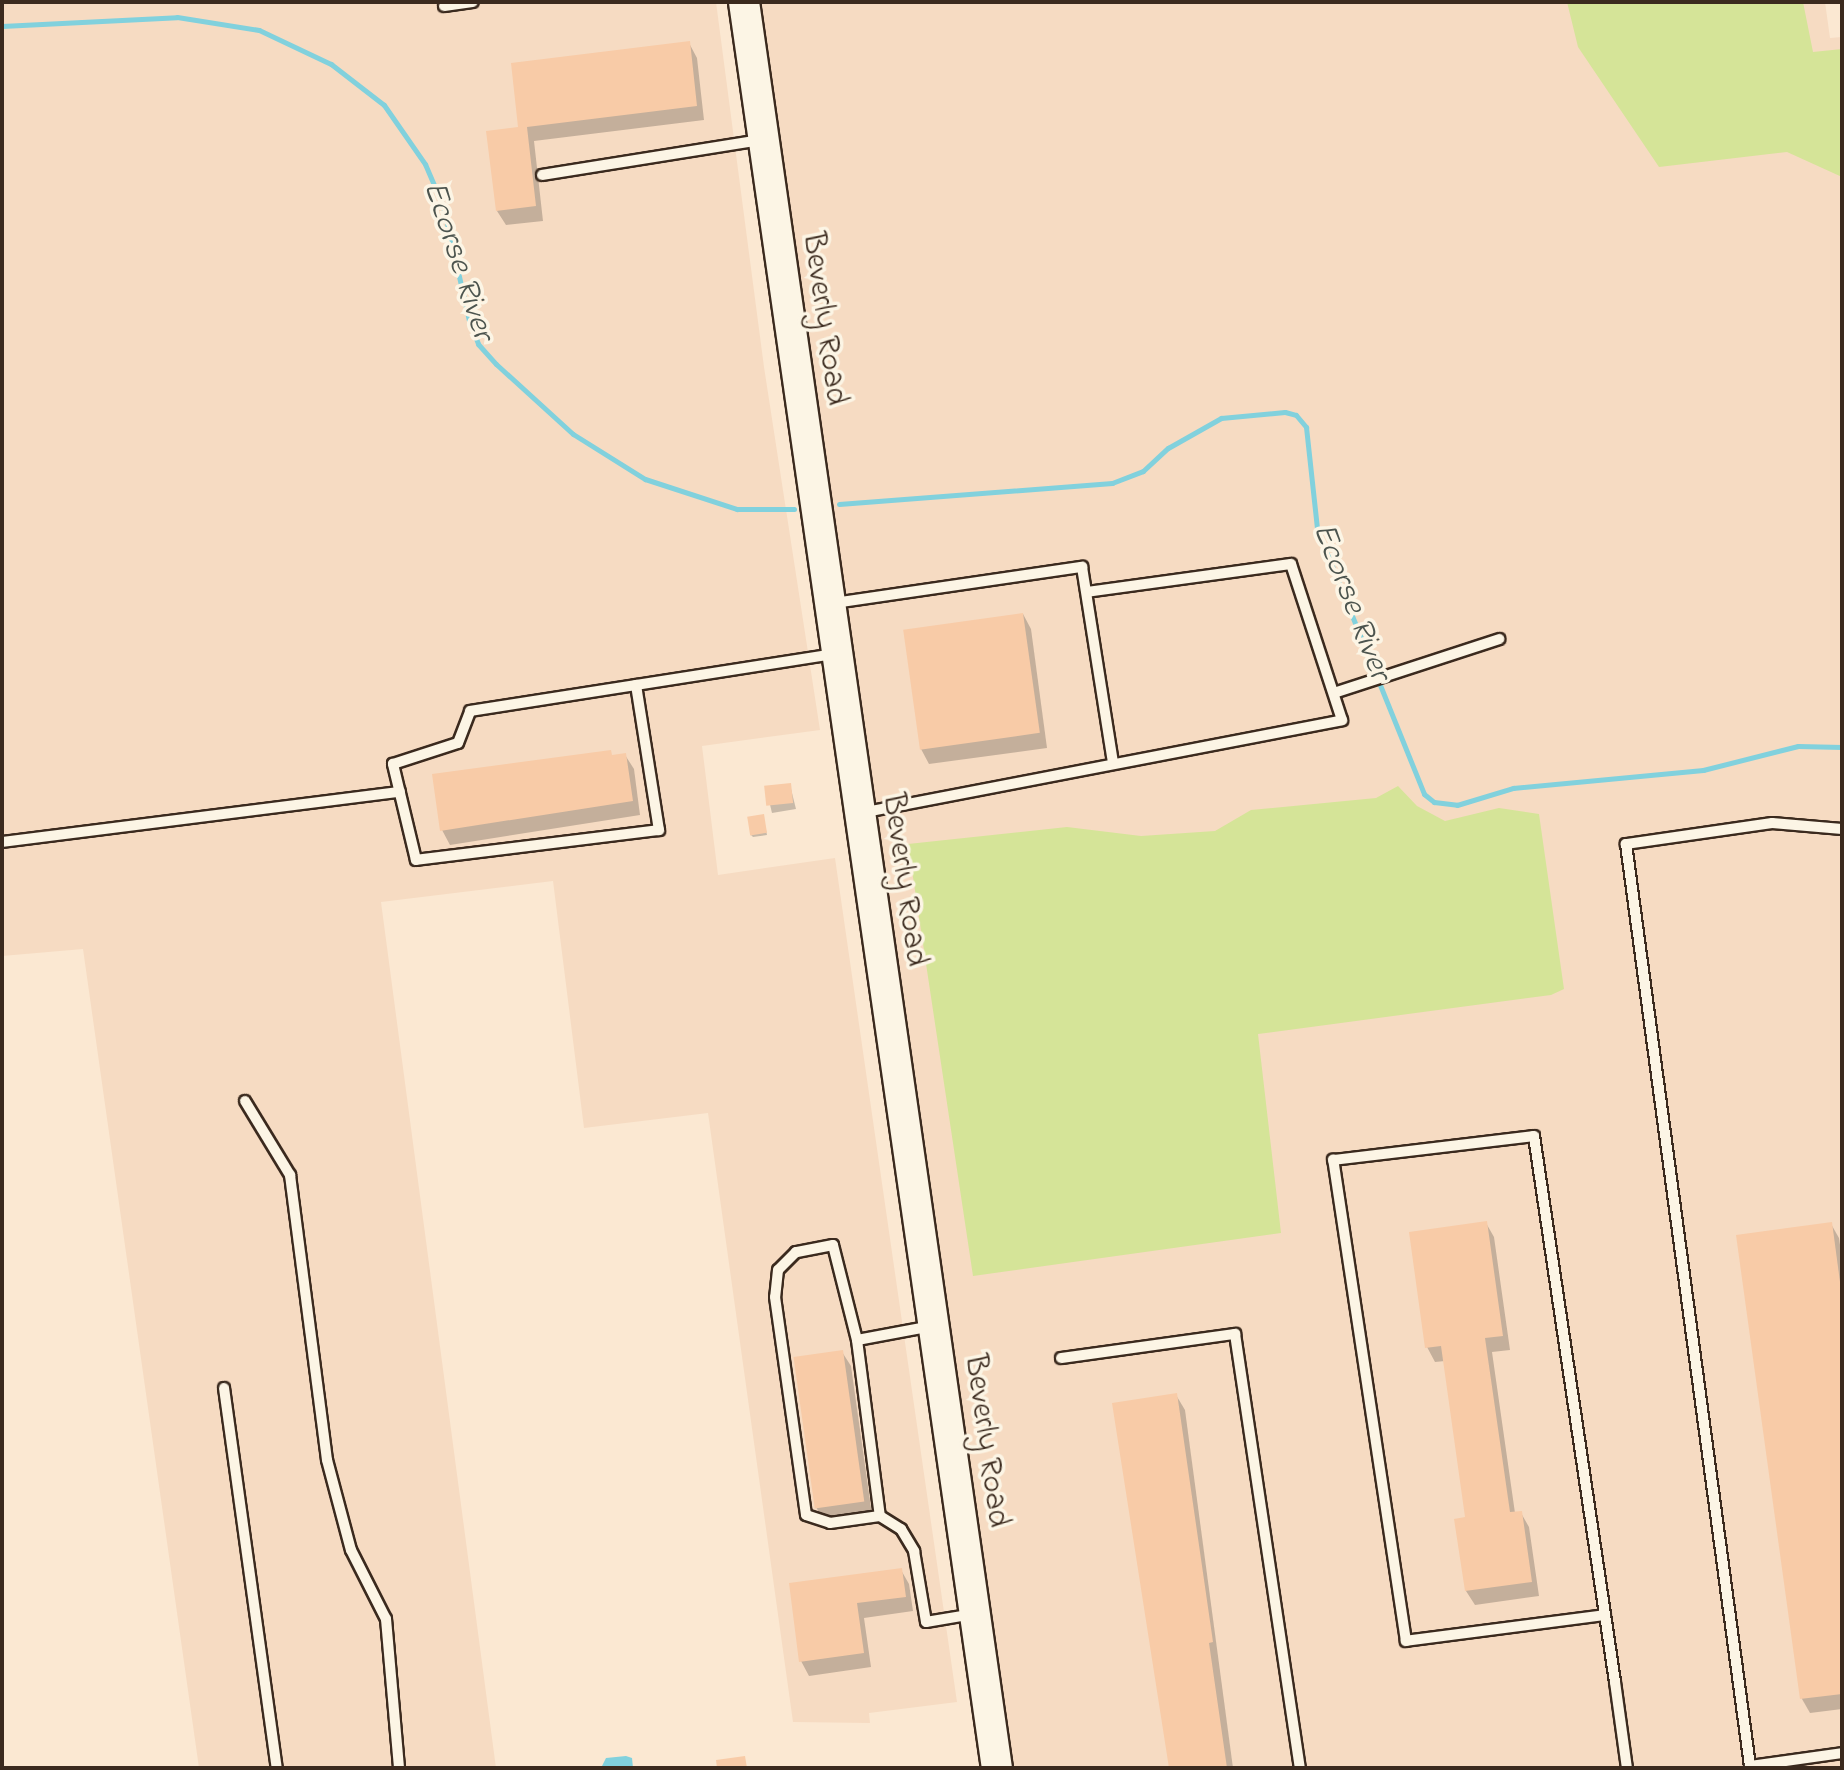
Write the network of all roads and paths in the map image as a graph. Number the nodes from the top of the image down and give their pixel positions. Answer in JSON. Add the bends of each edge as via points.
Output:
{"nodes":[{"id":1,"x":473,"y":2,"type":"edge"},
{"id":2,"x":744,"y":2,"type":"edge"},
{"id":3,"x":444,"y":6,"type":"dead end"},
{"id":4,"x":763,"y":140,"type":"junction"},
{"id":5,"x":542,"y":175,"type":"dead end"},
{"id":6,"x":1087,"y":592,"type":"junction"},
{"id":7,"x":827,"y":604,"type":"junction"},
{"id":8,"x":1499,"y":639,"type":"dead end"},
{"id":9,"x":835,"y":654,"type":"junction"},
{"id":10,"x":636,"y":685,"type":"junction"},
{"id":11,"x":1334,"y":693,"type":"junction"},
{"id":12,"x":1113,"y":762,"type":"junction"},
{"id":13,"x":400,"y":792,"type":"junction"},
{"id":14,"x":858,"y":814,"type":"junction"},
{"id":15,"x":1842,"y":830,"type":"edge"},
{"id":16,"x":2,"y":842,"type":"edge"},
{"id":17,"x":245,"y":1101,"type":"dead end"},
{"id":18,"x":932,"y":1326,"type":"junction"},
{"id":19,"x":857,"y":1340,"type":"junction"},
{"id":20,"x":1061,"y":1358,"type":"dead end"},
{"id":21,"x":224,"y":1388,"type":"dead end"},
{"id":22,"x":880,"y":1516,"type":"junction"},
{"id":23,"x":974,"y":1614,"type":"junction"},
{"id":24,"x":1605,"y":1615,"type":"junction"},
{"id":25,"x":1842,"y":1753,"type":"edge"},
{"id":26,"x":277,"y":1768,"type":"edge"},
{"id":27,"x":399,"y":1768,"type":"edge"},
{"id":28,"x":997,"y":1768,"type":"edge"},
{"id":29,"x":1300,"y":1768,"type":"edge"},
{"id":30,"x":1627,"y":1768,"type":"edge"}],
"edges":[{"from":1,"to":3,"type":"lane"},
{"from":2,"to":4,"type":"street","name":"Beverly Road"},
{"from":4,"to":5,"type":"lane"},
{"from":4,"to":7,"type":"street","name":"Beverly Road"},
{"from":6,"to":7,"type":"lane","via":[[1082,567]]},
{"from":6,"to":11,"type":"lane","via":[[1291,564]]},
{"from":6,"to":12,"type":"lane"},
{"from":7,"to":9,"type":"street","name":"Beverly Road"},
{"from":8,"to":11,"type":"lane"},
{"from":9,"to":10,"type":"lane"},
{"from":9,"to":14,"type":"street","name":"Beverly Road"},
{"from":10,"to":13,"type":"lane","via":[[470,711],[458,743],[393,764]]},
{"from":10,"to":13,"type":"lane","via":[[659,830],[416,860]]},
{"from":11,"to":12,"type":"lane","via":[[1342,719]]},
{"from":12,"to":14,"type":"lane"},
{"from":13,"to":16,"type":"lane"},
{"from":14,"to":18,"type":"street","name":"Beverly Road"},
{"from":15,"to":25,"type":"lane","via":[[1772,823],[1626,844],[1750,1766]]},
{"from":17,"to":27,"type":"lane","via":[[290,1175],[327,1460],[351,1550],[386,1619]]},
{"from":18,"to":19,"type":"lane"},
{"from":18,"to":23,"type":"street","name":"Beverly Road"},
{"from":19,"to":22,"type":"lane"},
{"from":19,"to":22,"type":"lane","via":[[833,1245],[796,1252],[778,1270],[775,1297],[806,1515],[830,1523]]},
{"from":20,"to":29,"type":"lane","via":[[1235,1334]]},
{"from":21,"to":26,"type":"lane"},
{"from":22,"to":23,"type":"lane","via":[[901,1529],[914,1551],[926,1622]]},
{"from":23,"to":28,"type":"street","name":"Beverly Road"},
{"from":24,"to":24,"type":"lane","via":[[1534,1136],[1334,1160],[1406,1642]]},
{"from":24,"to":30,"type":"lane"}]}
